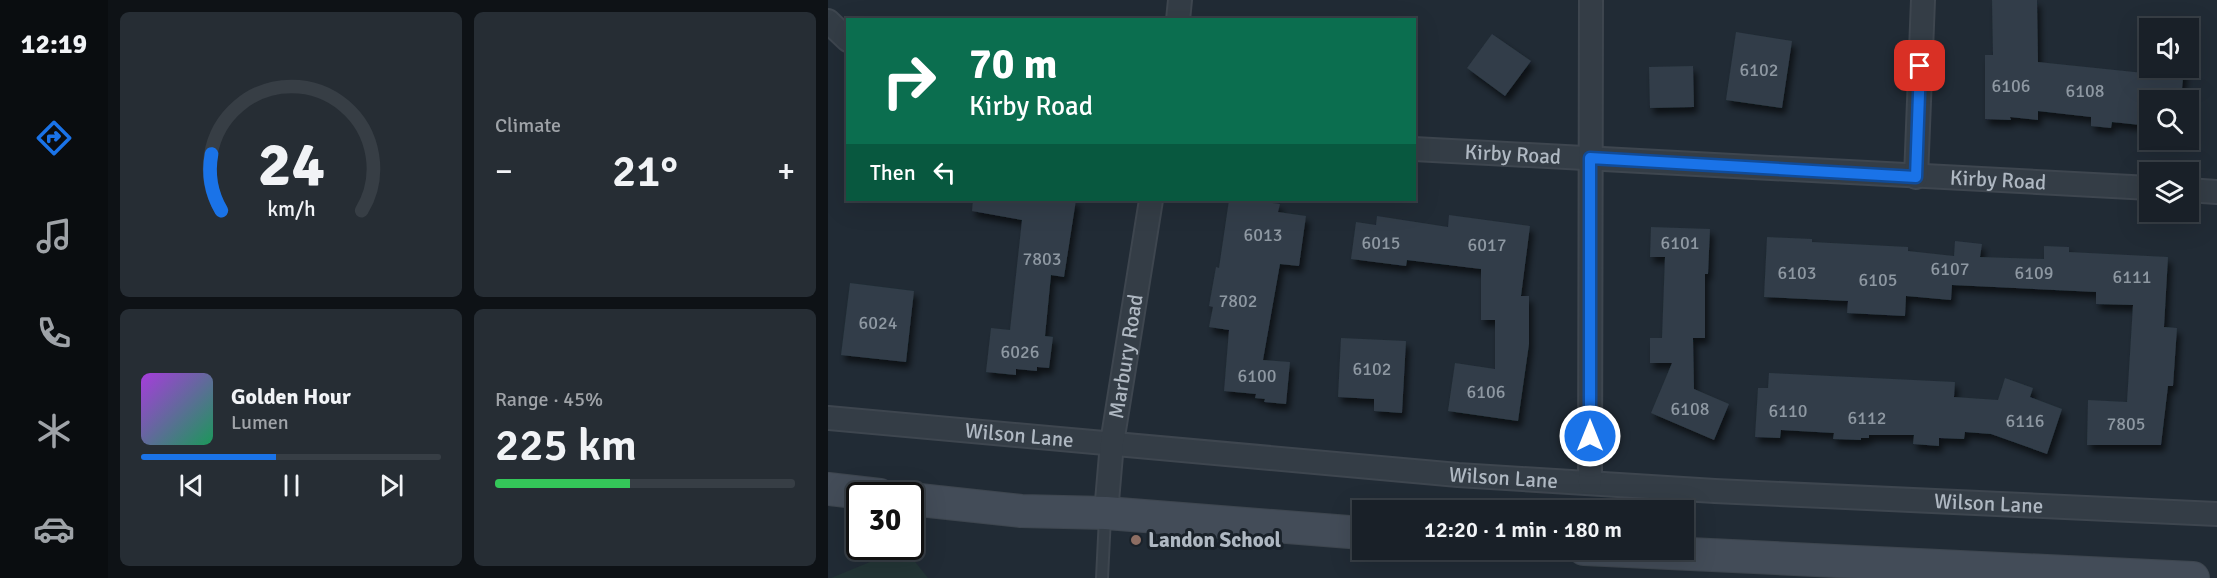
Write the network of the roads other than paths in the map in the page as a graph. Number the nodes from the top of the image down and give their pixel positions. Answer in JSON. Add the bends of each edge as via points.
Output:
{"nodes":[{"id":1,"x":1180,"y":0,"type":"edge"},
{"id":2,"x":1591,"y":0,"type":"edge"},
{"id":3,"x":1923,"y":0,"type":"edge"},
{"id":4,"x":1178,"y":18,"type":"edge"},
{"id":5,"x":828,"y":21,"type":"edge"},
{"id":6,"x":846,"y":38,"type":"edge"},
{"id":7,"x":1416,"y":148,"type":"edge"},
{"id":8,"x":1590,"y":158,"type":"junction"},
{"id":9,"x":1916,"y":177,"type":"junction"},
{"id":10,"x":2139,"y":187,"type":"edge"},
{"id":11,"x":2199,"y":191,"type":"edge"},
{"id":12,"x":2217,"y":192,"type":"edge"},
{"id":13,"x":1151,"y":201,"type":"edge"},
{"id":14,"x":828,"y":418,"type":"edge"},
{"id":15,"x":1113,"y":443,"type":"junction"},
{"id":16,"x":1590,"y":483,"type":"junction"},
{"id":17,"x":828,"y":489,"type":"edge"},
{"id":18,"x":846,"y":491,"type":"edge"},
{"id":19,"x":924,"y":500,"type":"edge"},
{"id":20,"x":1106,"y":513,"type":"junction"},
{"id":21,"x":2217,"y":514,"type":"edge"},
{"id":22,"x":1352,"y":532,"type":"edge"},
{"id":23,"x":1694,"y":554,"type":"edge"},
{"id":24,"x":1102,"y":578,"type":"edge"},
{"id":25,"x":2193,"y":578,"type":"edge"}],
"edges":[{"from":1,"to":4,"type":"street"},
{"from":2,"to":8,"type":"street"},
{"from":3,"to":9,"type":"street"},
{"from":5,"to":6,"type":"street"},
{"from":7,"to":8,"type":"street","name":"Kirby Road"},
{"from":8,"to":9,"type":"street","name":"Kirby Road"},
{"from":8,"to":16,"type":"street"},
{"from":9,"to":10,"type":"street","name":"Kirby Road"},
{"from":11,"to":12,"type":"street"},
{"from":13,"to":15,"type":"street","name":"Marbury Road"},
{"from":14,"to":15,"type":"street","name":"Wilson Lane"},
{"from":15,"to":16,"type":"street","name":"Wilson Lane","via":[[1458,475]]},
{"from":15,"to":20,"type":"street","name":"Marbury Road"},
{"from":16,"to":21,"type":"street","name":"Wilson Lane"},
{"from":17,"to":18,"type":"main road"},
{"from":19,"to":20,"type":"main road","via":[[1021,511]]},
{"from":20,"to":22,"type":"main road"},
{"from":20,"to":24,"type":"lane"},
{"from":23,"to":25,"type":"main road"}]}
